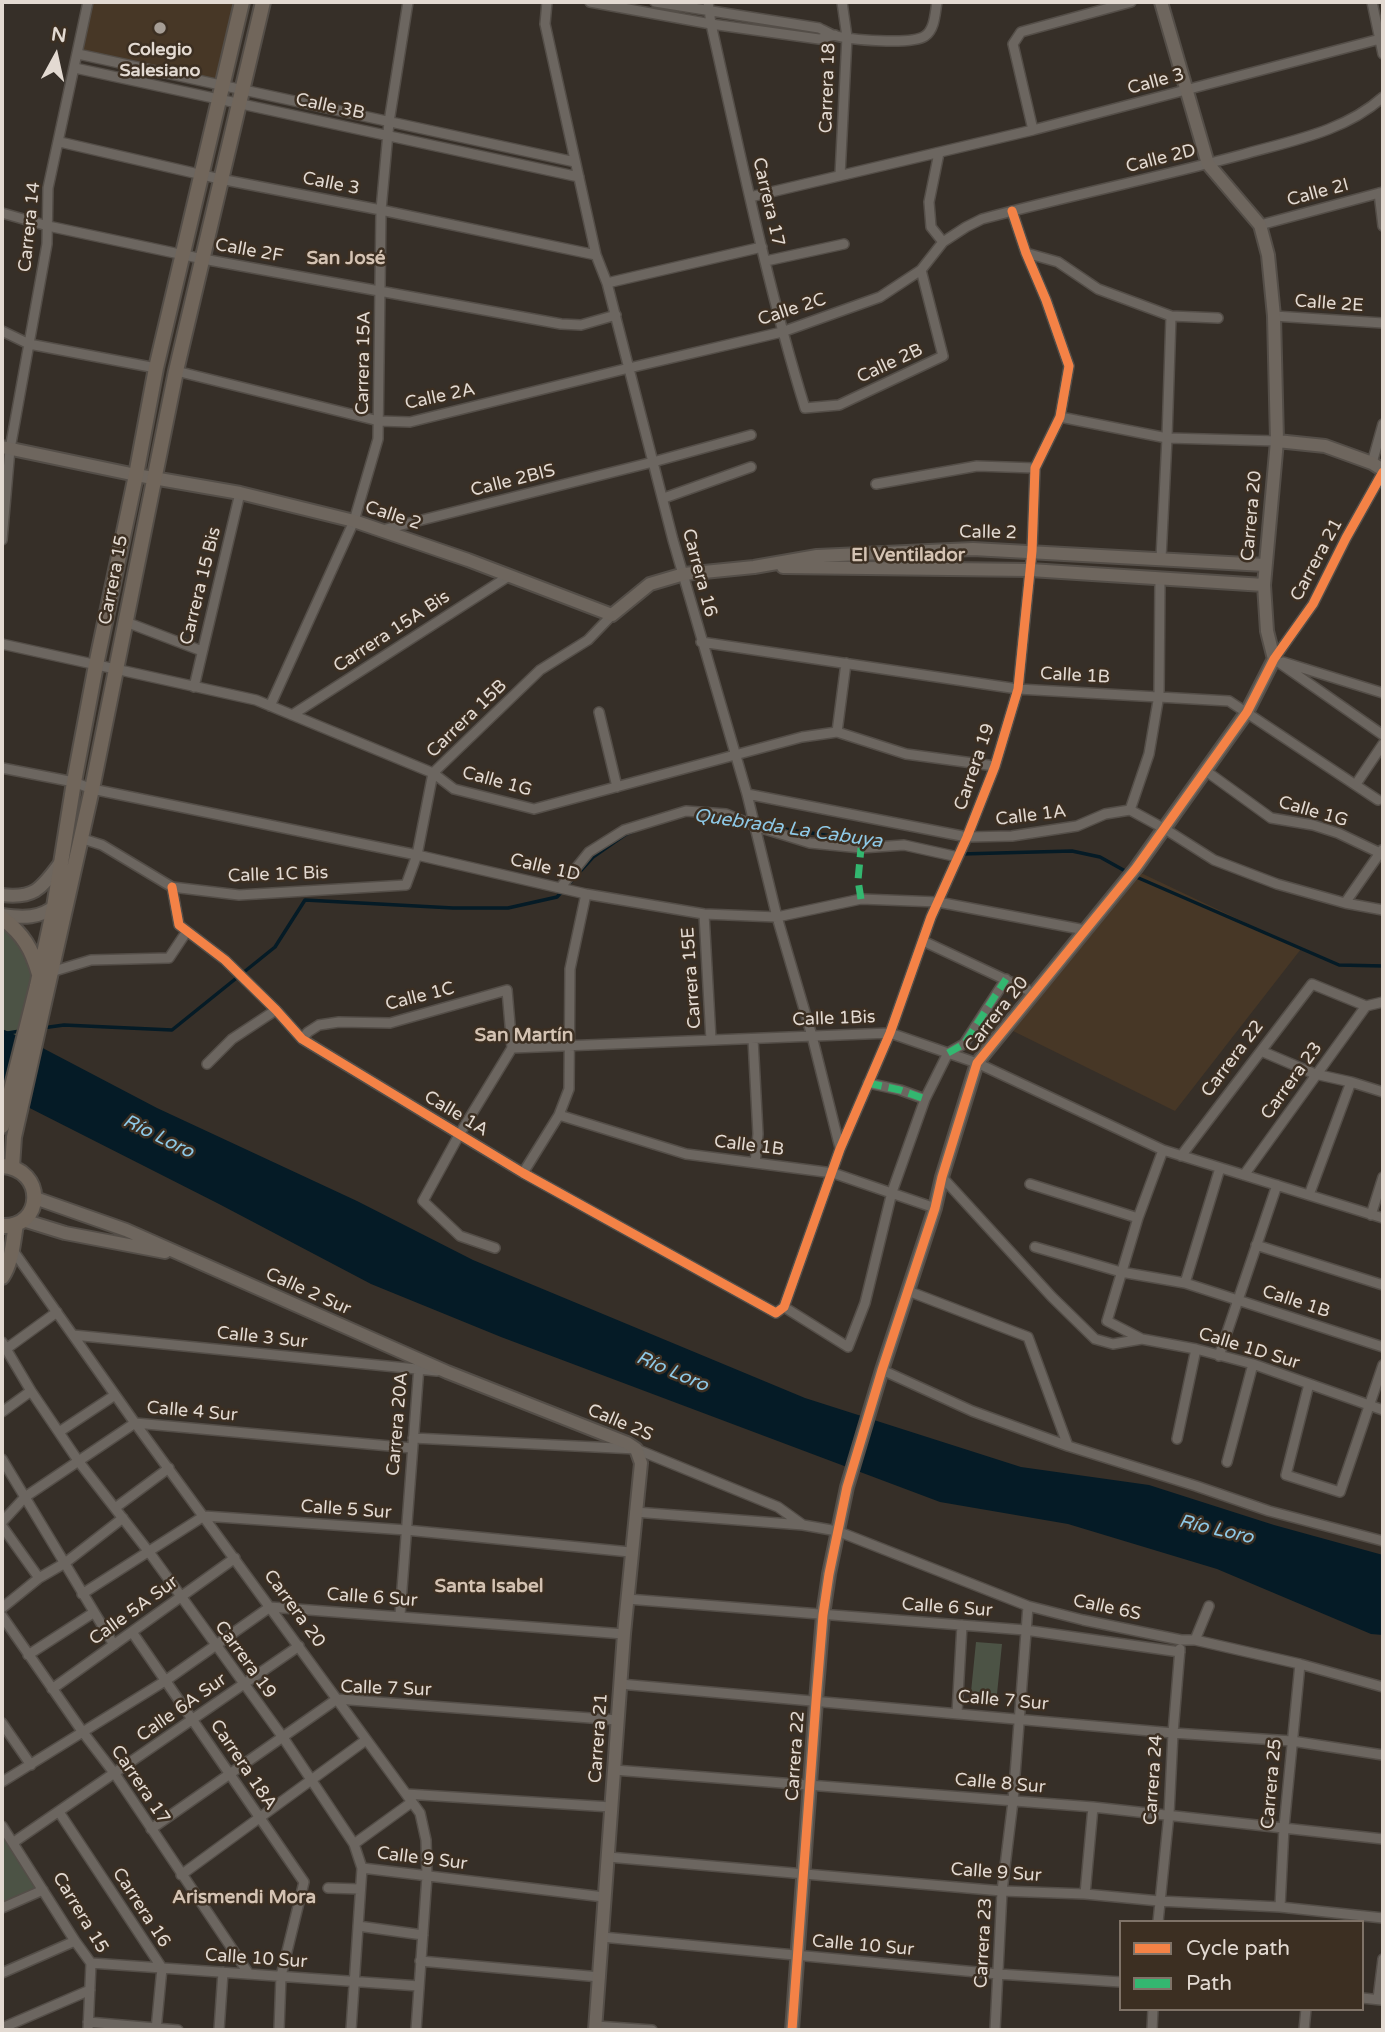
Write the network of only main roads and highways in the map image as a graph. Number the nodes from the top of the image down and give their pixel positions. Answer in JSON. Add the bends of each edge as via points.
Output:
{"nodes":[{"id":1,"x":242,"y":2,"type":"edge"},
{"id":2,"x":263,"y":2,"type":"edge"},
{"id":3,"x":2,"y":917,"type":"edge"},
{"id":4,"x":44,"y":980,"type":"junction"},
{"id":5,"x":2,"y":1126,"type":"edge"},
{"id":6,"x":7,"y":1166,"type":"edge"},
{"id":7,"x":14,"y":1224,"type":"edge"},
{"id":8,"x":2,"y":1277,"type":"edge"}],
"edges":[{"from":1,"to":4,"type":"main road","name":"Carrera 15","via":[[156,368],[74,782]]},
{"from":2,"to":4,"type":"main road","name":"Carrera 15","via":[[176,371],[92,789]]},
{"from":3,"to":4,"type":"main road","via":[[24,937]]},
{"from":4,"to":5,"type":"main road","name":"Carrera 15"},
{"from":4,"to":6,"type":"main road","name":"Carrera 15"},
{"from":6,"to":7,"type":"main road","via":[[21,1171],[34,1188],[33,1206]]},
{"from":7,"to":8,"type":"main road","via":[[12,1249]]}]}
